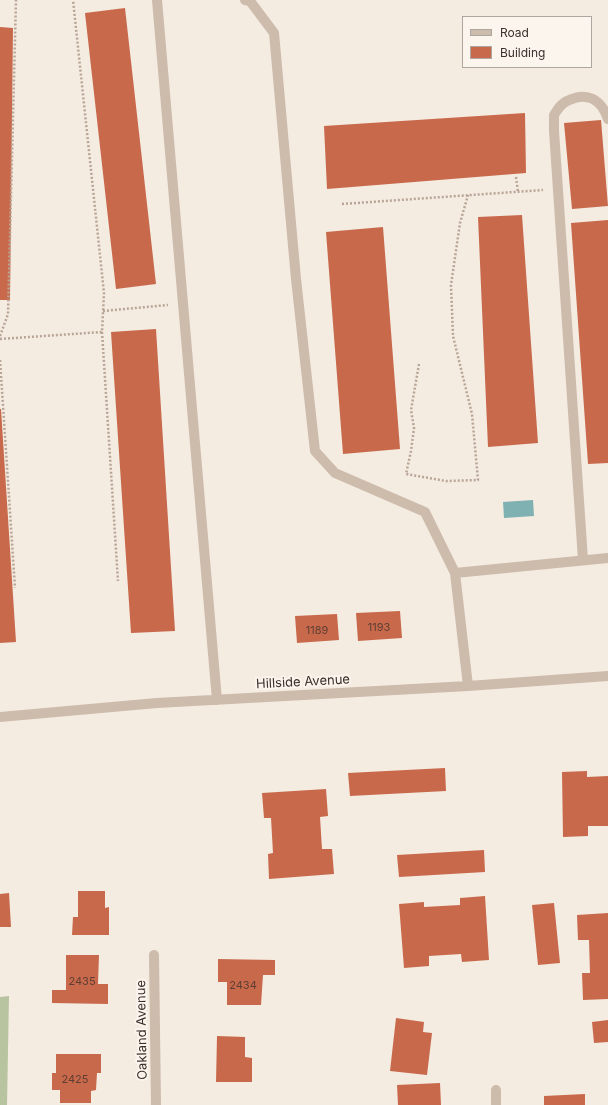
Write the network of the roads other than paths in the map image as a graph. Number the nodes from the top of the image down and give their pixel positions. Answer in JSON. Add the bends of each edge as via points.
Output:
{"nodes":[{"id":1,"x":157,"y":0,"type":"edge"},
{"id":2,"x":245,"y":0,"type":"edge"},
{"id":3,"x":608,"y":119,"type":"edge"},
{"id":4,"x":608,"y":558,"type":"edge"},
{"id":5,"x":583,"y":560,"type":"junction"},
{"id":6,"x":455,"y":574,"type":"junction"},
{"id":7,"x":608,"y":676,"type":"edge"},
{"id":8,"x":468,"y":686,"type":"junction"},
{"id":9,"x":217,"y":700,"type":"junction"},
{"id":10,"x":0,"y":717,"type":"edge"},
{"id":11,"x":154,"y":955,"type":"dead end"},
{"id":12,"x":496,"y":1090,"type":"dead end"},
{"id":13,"x":156,"y":1105,"type":"edge"},
{"id":14,"x":496,"y":1105,"type":"edge"}],
"edges":[{"from":1,"to":9,"type":"street"},
{"from":2,"to":6,"type":"street","via":[[250,1],[274,33],[296,279],[315,451],[335,473],[425,512]]},
{"from":3,"to":5,"type":"street","via":[[605,109],[595,99],[580,97],[565,101],[554,114]]},
{"from":4,"to":5,"type":"street"},
{"from":5,"to":6,"type":"street"},
{"from":6,"to":8,"type":"street"},
{"from":7,"to":8,"type":"street","name":"Hillside Avenue"},
{"from":8,"to":9,"type":"street","name":"Hillside Avenue"},
{"from":9,"to":10,"type":"street","name":"Hillside Avenue"},
{"from":11,"to":13,"type":"street","name":"Oakland Avenue"},
{"from":12,"to":14,"type":"street"}]}
